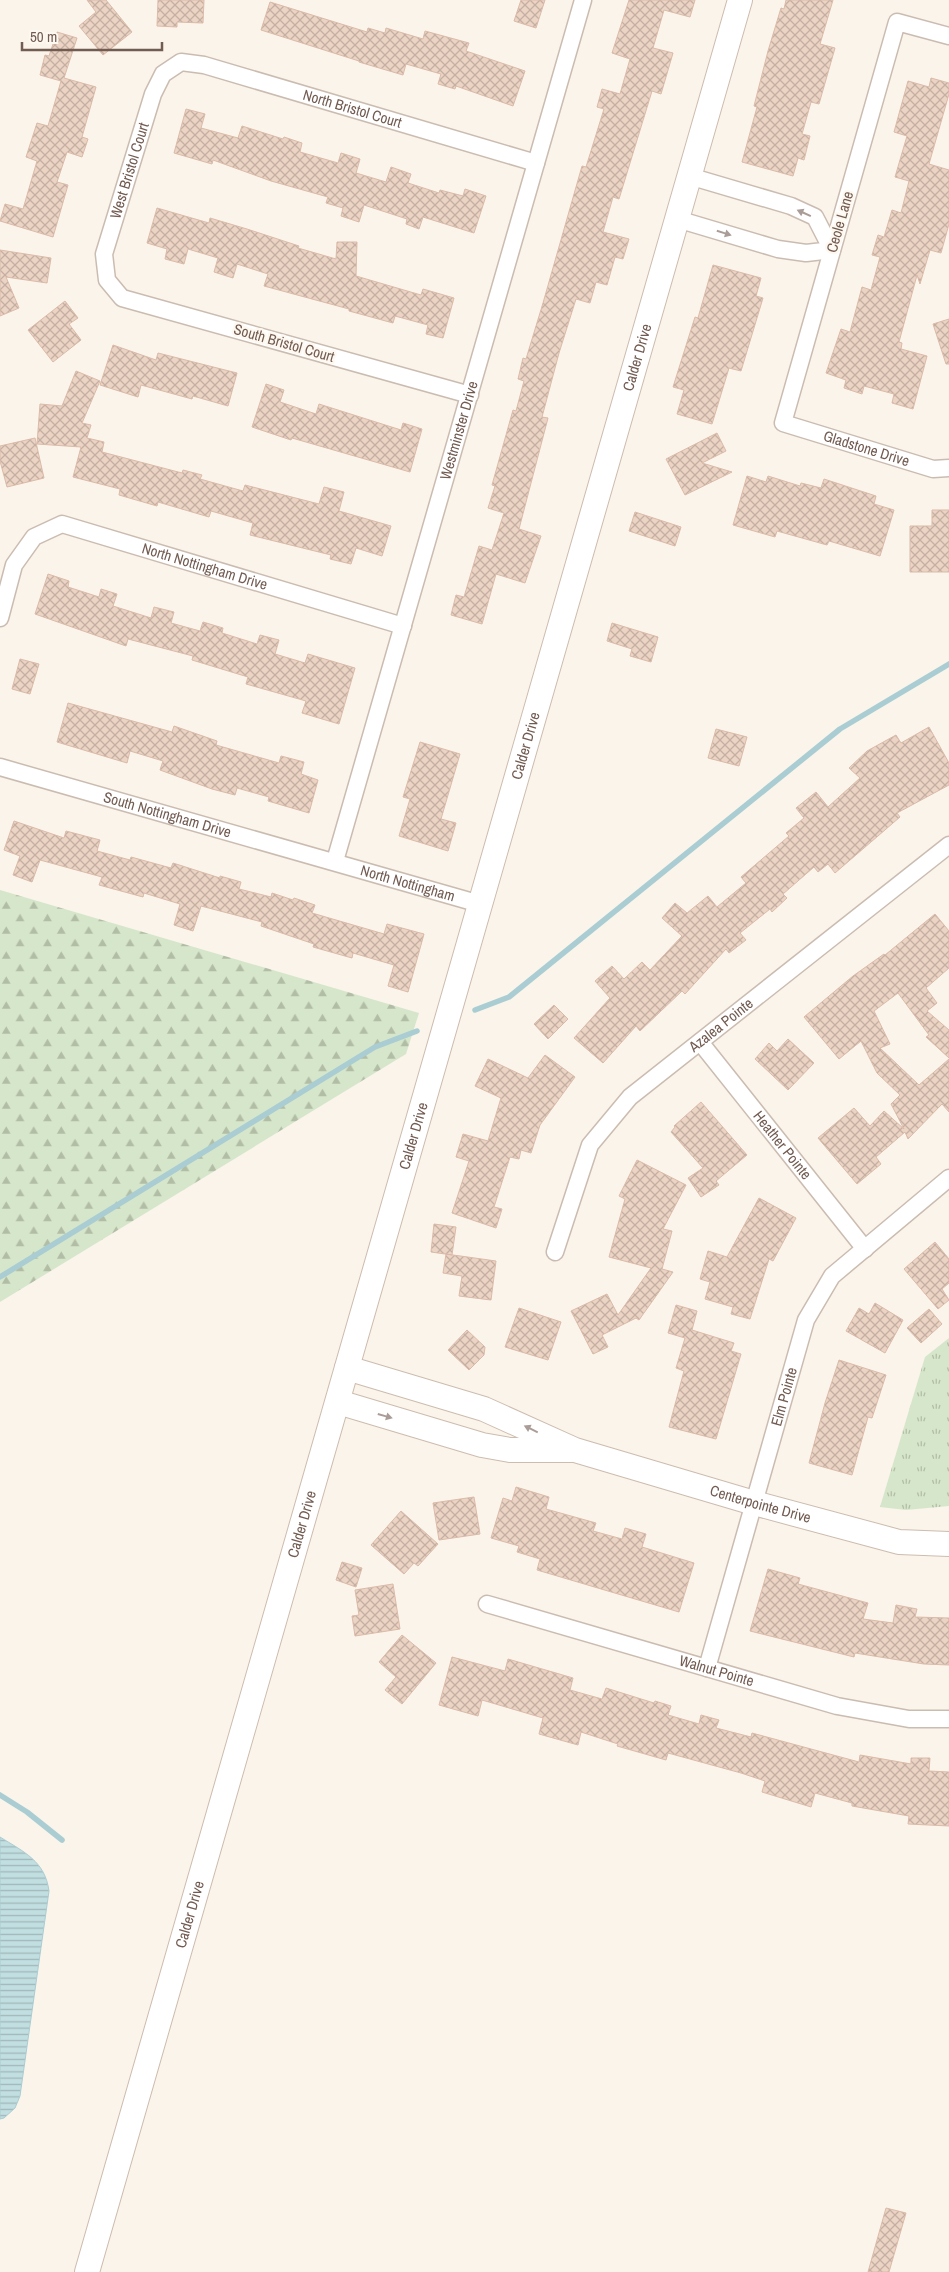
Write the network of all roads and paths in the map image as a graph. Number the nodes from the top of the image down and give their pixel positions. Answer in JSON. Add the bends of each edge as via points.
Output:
{"nodes":[{"id":1,"x":584,"y":0,"type":"edge"},
{"id":2,"x":740,"y":0,"type":"edge"},
{"id":3,"x":949,"y":36,"type":"edge"},
{"id":4,"x":169,"y":70,"type":"joint"},
{"id":5,"x":536,"y":163,"type":"junction"},
{"id":6,"x":689,"y":176,"type":"junction"},
{"id":7,"x":677,"y":219,"type":"junction"},
{"id":8,"x":832,"y":250,"type":"junction"},
{"id":9,"x":106,"y":278,"type":"joint"},
{"id":10,"x":470,"y":396,"type":"junction"},
{"id":11,"x":783,"y":423,"type":"joint"},
{"id":12,"x":949,"y":468,"type":"edge"},
{"id":13,"x":0,"y":618,"type":"edge"},
{"id":14,"x":403,"y":626,"type":"junction"},
{"id":15,"x":0,"y":767,"type":"edge"},
{"id":16,"x":949,"y":845,"type":"edge"},
{"id":17,"x":335,"y":861,"type":"junction"},
{"id":18,"x":480,"y":904,"type":"junction"},
{"id":19,"x":700,"y":1042,"type":"junction"},
{"id":20,"x":949,"y":1178,"type":"edge"},
{"id":21,"x":865,"y":1249,"type":"junction"},
{"id":22,"x":555,"y":1252,"type":"dead end"},
{"id":23,"x":348,"y":1368,"type":"junction"},
{"id":24,"x":338,"y":1402,"type":"junction"},
{"id":25,"x":575,"y":1450,"type":"junction"},
{"id":26,"x":754,"y":1503,"type":"junction"},
{"id":27,"x":949,"y":1544,"type":"edge"},
{"id":28,"x":487,"y":1604,"type":"dead end"},
{"id":29,"x":707,"y":1668,"type":"junction"},
{"id":30,"x":949,"y":1719,"type":"edge"},
{"id":31,"x":87,"y":2272,"type":"edge"}],
"edges":[{"from":1,"to":5,"type":"street","name":"Westminster Drive"},
{"from":2,"to":6,"type":"street","name":"Calder Drive"},
{"from":3,"to":8,"type":"street","name":"Ceole Lane","via":[[897,22]]},
{"from":4,"to":5,"type":"street","name":"North Bristol Court","via":[[181,62],[204,65]]},
{"from":4,"to":9,"type":"street","name":"West Bristol Court","via":[[163,74],[153,94],[104,254]]},
{"from":5,"to":10,"type":"street","name":"Westminster Drive"},
{"from":6,"to":7,"type":"street","name":"Calder Drive"},
{"from":8,"to":6,"type":"street","one_way":true,"via":[[815,217],[790,206]]},
{"from":7,"to":8,"type":"street","one_way":true,"via":[[778,249],[806,253]]},
{"from":7,"to":18,"type":"street","name":"Calder Drive"},
{"from":8,"to":11,"type":"street","name":"Ceole Lane"},
{"from":9,"to":10,"type":"street","name":"South Bristol Court","via":[[122,298]]},
{"from":10,"to":14,"type":"street","name":"Westminster Drive"},
{"from":11,"to":12,"type":"street","name":"Gladstone Drive","via":[[933,469]]},
{"from":13,"to":14,"type":"street","name":"North Nottingham Drive","via":[[14,565],[34,537],[62,524]]},
{"from":14,"to":17,"type":"street","name":"Westminster Drive"},
{"from":15,"to":17,"type":"street","name":"South Nottingham Drive"},
{"from":16,"to":19,"type":"street","name":"Azalea Pointe"},
{"from":17,"to":18,"type":"street","name":"North Nottingham"},
{"from":18,"to":23,"type":"street","name":"Calder Drive"},
{"from":19,"to":21,"type":"street","name":"Heather Pointe"},
{"from":19,"to":22,"type":"street","name":"Azalea Pointe","via":[[630,1097],[590,1145]]},
{"from":20,"to":21,"type":"street","name":"Elm Pointe"},
{"from":21,"to":26,"type":"street","name":"Elm Pointe","via":[[832,1276],[806,1320]]},
{"from":23,"to":24,"type":"street","name":"Calder Drive"},
{"from":25,"to":23,"type":"street","name":"Centerpointe Drive","one_way":true,"via":[[484,1409]]},
{"from":24,"to":25,"type":"street","name":"Centerpointe Drive","one_way":true,"via":[[492,1446],[535,1452]]},
{"from":24,"to":31,"type":"street","name":"Calder Drive"},
{"from":25,"to":26,"type":"street","name":"Centerpointe Drive"},
{"from":26,"to":27,"type":"street","name":"Centerpointe Drive","via":[[899,1542]]},
{"from":26,"to":29,"type":"street","name":"Elm Pointe"},
{"from":28,"to":29,"type":"street","name":"Walnut Pointe"},
{"from":29,"to":30,"type":"street","name":"Walnut Pointe","via":[[837,1706],[908,1719]]}]}
